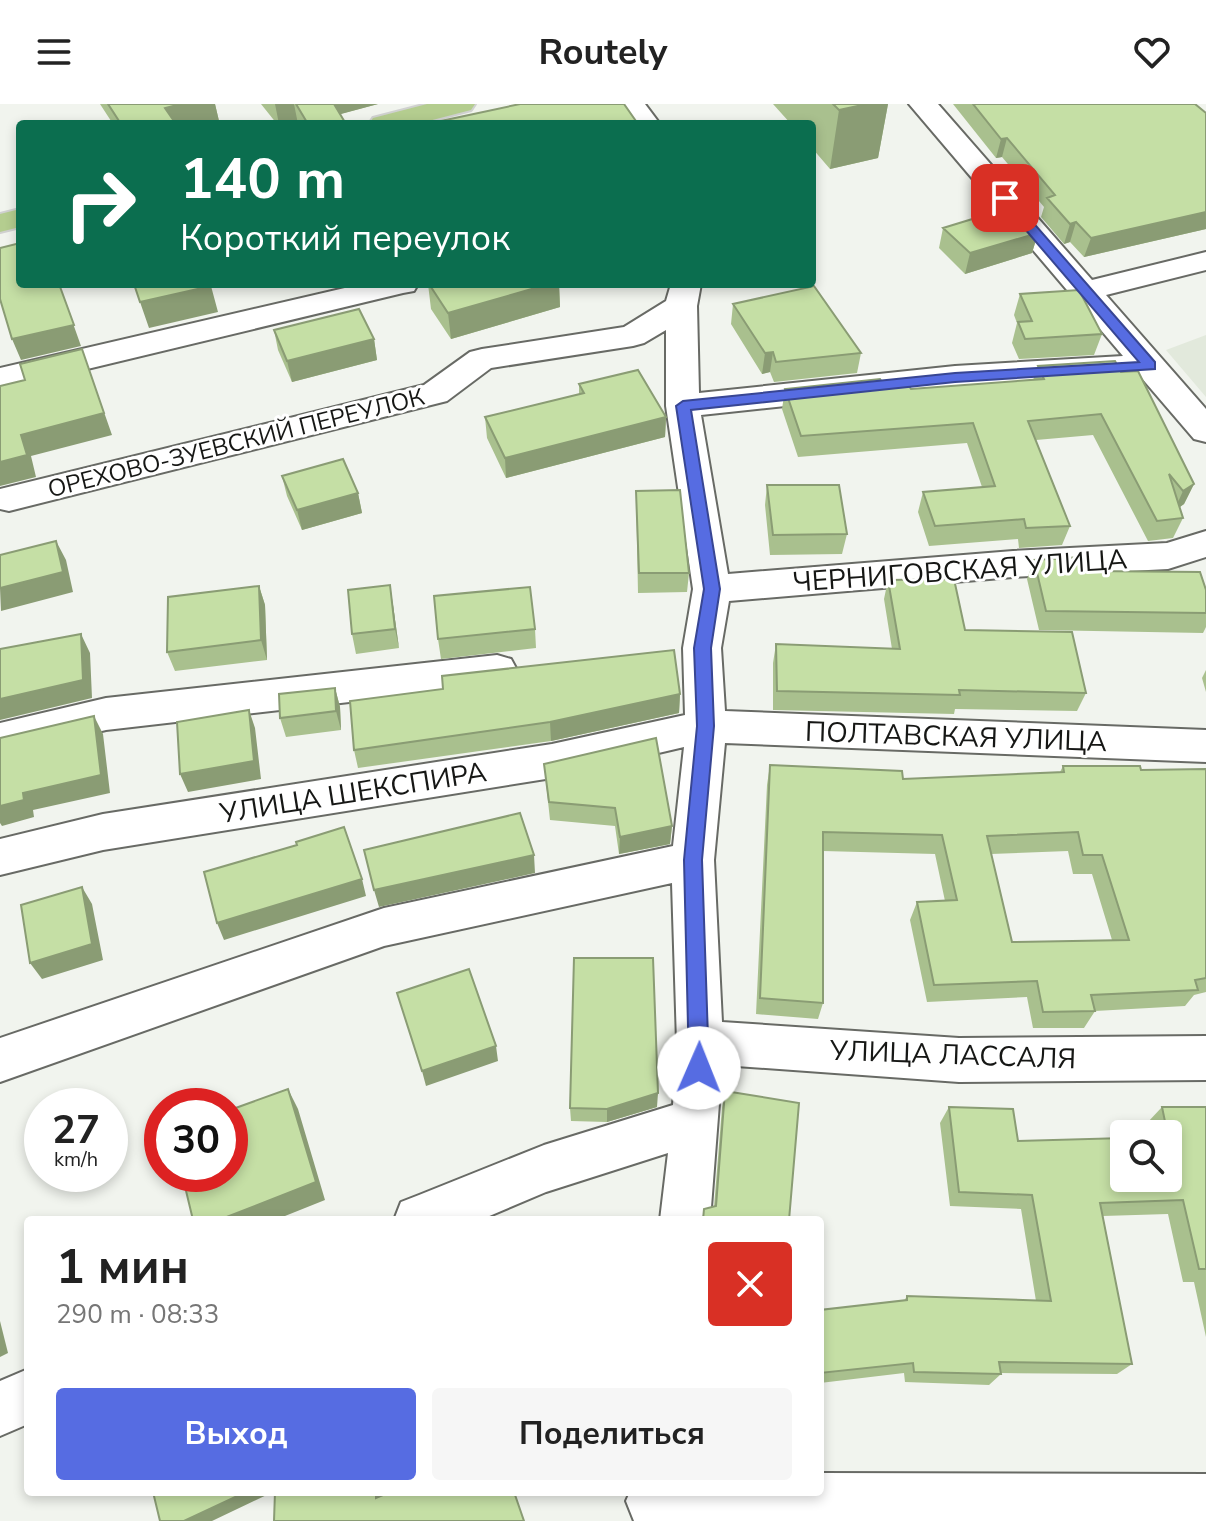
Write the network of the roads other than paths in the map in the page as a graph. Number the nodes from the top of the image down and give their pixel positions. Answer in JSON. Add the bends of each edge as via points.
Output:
{"nodes":[{"id":1,"x":461,"y":104,"type":"edge"},
{"id":2,"x":923,"y":104,"type":"edge"},
{"id":3,"x":399,"y":120,"type":"edge"},
{"id":4,"x":1206,"y":261,"type":"edge"},
{"id":5,"x":386,"y":288,"type":"edge"},
{"id":6,"x":1086,"y":291,"type":"junction"},
{"id":7,"x":684,"y":295,"type":"edge"},
{"id":8,"x":1150,"y":365,"type":"junction"},
{"id":9,"x":0,"y":379,"type":"edge"},
{"id":10,"x":683,"y":406,"type":"junction"},
{"id":11,"x":1206,"y":431,"type":"edge"},
{"id":12,"x":9,"y":499,"type":"dead end"},
{"id":13,"x":1206,"y":544,"type":"edge"},
{"id":14,"x":712,"y":589,"type":"junction"},
{"id":15,"x":536,"y":666,"type":"edge"},
{"id":16,"x":706,"y":726,"type":"junction"},
{"id":17,"x":0,"y":739,"type":"edge"},
{"id":18,"x":1206,"y":746,"type":"edge"},
{"id":19,"x":0,"y":857,"type":"edge"},
{"id":20,"x":693,"y":860,"type":"junction"},
{"id":21,"x":700,"y":1042,"type":"junction"},
{"id":22,"x":1206,"y":1058,"type":"edge"},
{"id":23,"x":0,"y":1060,"type":"edge"},
{"id":24,"x":696,"y":1121,"type":"junction"},
{"id":25,"x":429,"y":1216,"type":"edge"},
{"id":26,"x":685,"y":1216,"type":"edge"},
{"id":27,"x":24,"y":1398,"type":"edge"},
{"id":28,"x":0,"y":1409,"type":"edge"},
{"id":29,"x":1206,"y":1502,"type":"edge"},
{"id":30,"x":653,"y":1505,"type":"edge"}],
"edges":[{"from":1,"to":3,"type":"main road"},
{"from":2,"to":6,"type":"street"},
{"from":4,"to":6,"type":"street"},
{"from":5,"to":9,"type":"street"},
{"from":6,"to":8,"type":"street"},
{"from":7,"to":10,"type":"street"},
{"from":7,"to":12,"type":"street","name":"ОРЕХОВО-ЗУЕВСКИЙ ПЕРЕУЛОК","via":[[633,336],[482,359],[435,393]]},
{"from":8,"to":10,"type":"street","via":[[955,377]]},
{"from":8,"to":11,"type":"street"},
{"from":10,"to":14,"type":"street"},
{"from":13,"to":14,"type":"street","name":"ЧЕРНИГОВСКАЯ УЛИЦА","via":[[1168,556]]},
{"from":14,"to":16,"type":"street","via":[[687,649]]},
{"from":15,"to":17,"type":"street","via":[[106,714]]},
{"from":16,"to":18,"type":"street","name":"ПОЛТАВСКАЯ УЛИЦА"},
{"from":16,"to":19,"type":"street","name":"УЛИЦА ШЕКСПИРА","via":[[552,761],[118,829]]},
{"from":16,"to":20,"type":"street"},
{"from":20,"to":21,"type":"street"},
{"from":20,"to":23,"type":"street","via":[[384,927]]},
{"from":21,"to":22,"type":"street","name":"УЛИЦА ЛАССАЛЯ","via":[[959,1060]]},
{"from":21,"to":24,"type":"street"},
{"from":24,"to":25,"type":"street","via":[[544,1169]]},
{"from":24,"to":26,"type":"street"},
{"from":27,"to":28,"type":"street"},
{"from":29,"to":30,"type":"street"}]}
